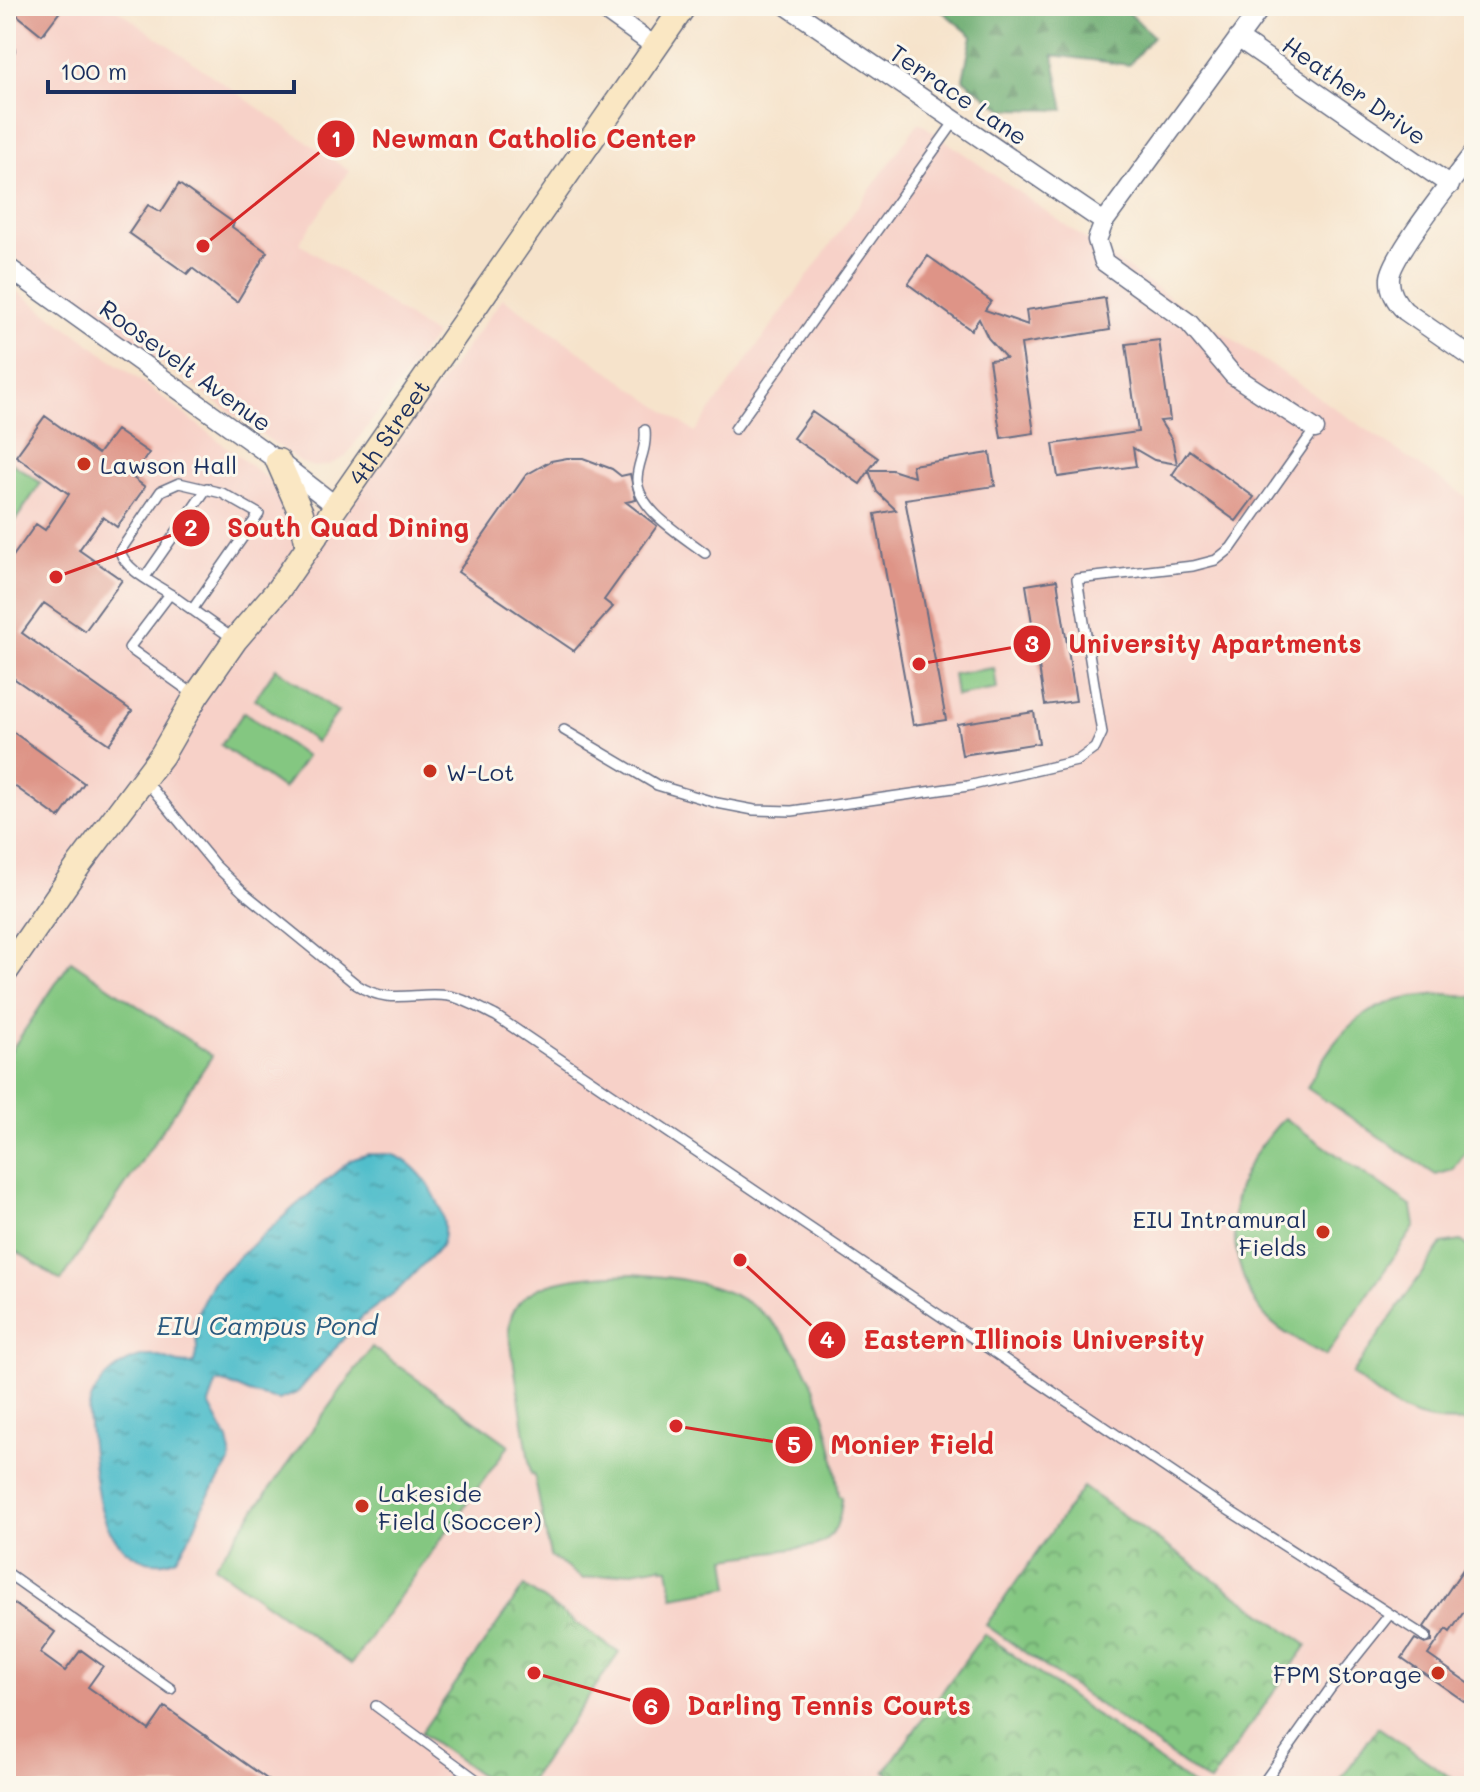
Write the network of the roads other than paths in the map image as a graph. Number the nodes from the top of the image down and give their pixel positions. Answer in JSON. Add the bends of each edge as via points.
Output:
{"nodes":[{"id":1,"x":599,"y":6,"type":"edge"},
{"id":2,"x":684,"y":6,"type":"edge"},
{"id":3,"x":787,"y":6,"type":"edge"},
{"id":4,"x":1262,"y":6,"type":"edge"},
{"id":5,"x":6,"y":38,"type":"edge"},
{"id":6,"x":1238,"y":38,"type":"junction"},
{"id":7,"x":656,"y":47,"type":"junction"},
{"id":8,"x":6,"y":56,"type":"edge"},
{"id":9,"x":955,"y":121,"type":"junction"},
{"id":10,"x":1474,"y":152,"type":"edge"},
{"id":11,"x":1450,"y":185,"type":"junction"},
{"id":12,"x":1104,"y":222,"type":"junction"},
{"id":13,"x":6,"y":266,"type":"edge"},
{"id":14,"x":1474,"y":359,"type":"edge"},
{"id":15,"x":735,"y":429,"type":"dead end"},
{"id":16,"x":1315,"y":429,"type":"joint"},
{"id":17,"x":645,"y":430,"type":"dead end"},
{"id":18,"x":278,"y":461,"type":"junction"},
{"id":19,"x":207,"y":488,"type":"junction"},
{"id":20,"x":336,"y":506,"type":"junction"},
{"id":21,"x":308,"y":546,"type":"junction"},
{"id":22,"x":705,"y":553,"type":"dead end"},
{"id":23,"x":145,"y":577,"type":"junction"},
{"id":24,"x":170,"y":594,"type":"junction"},
{"id":25,"x":192,"y":610,"type":"junction"},
{"id":26,"x":235,"y":640,"type":"junction"},
{"id":27,"x":196,"y":696,"type":"junction"},
{"id":28,"x":564,"y":730,"type":"dead end"},
{"id":29,"x":145,"y":780,"type":"junction"},
{"id":30,"x":6,"y":971,"type":"edge"},
{"id":31,"x":6,"y":1572,"type":"edge"},
{"id":32,"x":1390,"y":1614,"type":"junction"},
{"id":33,"x":1426,"y":1637,"type":"dead end"},
{"id":34,"x":171,"y":1689,"type":"dead end"},
{"id":35,"x":376,"y":1706,"type":"dead end"},
{"id":36,"x":485,"y":1786,"type":"edge"},
{"id":37,"x":1261,"y":1786,"type":"edge"}],
"edges":[{"from":1,"to":7,"type":"street"},
{"from":2,"to":7,"type":"street","name":"4th Street"},
{"from":3,"to":9,"type":"street","name":"Terrace Lane"},
{"from":4,"to":6,"type":"street"},
{"from":5,"to":8,"type":"lane"},
{"from":6,"to":11,"type":"street","name":"Heather Drive"},
{"from":6,"to":12,"type":"street"},
{"from":7,"to":20,"type":"street","name":"4th Street"},
{"from":9,"to":12,"type":"street","name":"Terrace Lane"},
{"from":9,"to":15,"type":"lane"},
{"from":10,"to":11,"type":"street"},
{"from":11,"to":14,"type":"street","via":[[1396,258],[1389,281],[1405,311]]},
{"from":12,"to":16,"type":"street","via":[[1097,240],[1104,262],[1189,323],[1233,375]]},
{"from":13,"to":18,"type":"street","name":"Roosevelt Avenue"},
{"from":16,"to":28,"type":"lane","via":[[1231,548],[1216,560],[1077,579],[1102,733],[1095,748],[1077,761],[968,786],[792,811],[754,810],[657,785]]},
{"from":17,"to":22,"type":"lane","via":[[647,445],[637,477],[640,495]]},
{"from":18,"to":20,"type":"street","name":"Roosevelt Avenue"},
{"from":18,"to":21,"type":"street","via":[[296,499]]},
{"from":19,"to":23,"type":"lane"},
{"from":19,"to":23,"type":"lane","via":[[179,483],[161,491],[122,545],[122,559]]},
{"from":19,"to":25,"type":"lane","via":[[259,514]]},
{"from":20,"to":21,"type":"street","name":"4th Street"},
{"from":21,"to":26,"type":"street","name":"4th Street"},
{"from":23,"to":24,"type":"lane"},
{"from":24,"to":25,"type":"lane"},
{"from":24,"to":27,"type":"lane","via":[[129,648]]},
{"from":25,"to":26,"type":"lane"},
{"from":26,"to":27,"type":"street","name":"4th Street"},
{"from":27,"to":29,"type":"street","name":"4th Street"},
{"from":29,"to":30,"type":"street","name":"4th Street"},
{"from":29,"to":32,"type":"lane","via":[[215,865],[357,985],[394,997],[447,996],[496,1016]]},
{"from":31,"to":34,"type":"lane"},
{"from":32,"to":33,"type":"lane"},
{"from":32,"to":37,"type":"lane"},
{"from":35,"to":36,"type":"lane"}]}
